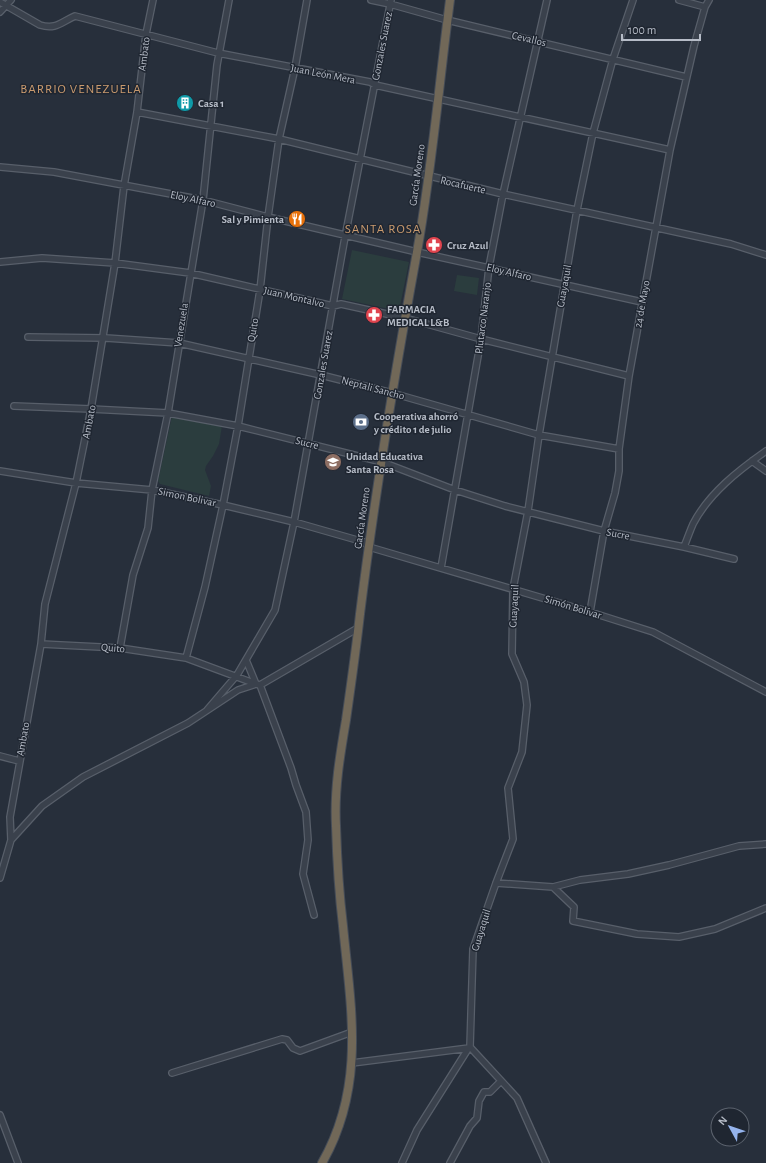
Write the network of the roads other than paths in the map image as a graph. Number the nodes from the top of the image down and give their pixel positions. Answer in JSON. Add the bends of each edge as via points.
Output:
{"nodes":[{"id":1,"x":11,"y":0,"type":"edge"},
{"id":2,"x":153,"y":0,"type":"edge"},
{"id":3,"x":228,"y":0,"type":"edge"},
{"id":4,"x":307,"y":0,"type":"edge"},
{"id":5,"x":372,"y":0,"type":"edge"},
{"id":6,"x":450,"y":0,"type":"edge"},
{"id":7,"x":547,"y":0,"type":"edge"},
{"id":8,"x":633,"y":0,"type":"edge"},
{"id":9,"x":679,"y":0,"type":"edge"},
{"id":10,"x":709,"y":0,"type":"edge"},
{"id":11,"x":0,"y":2,"type":"edge"},
{"id":12,"x":391,"y":2,"type":"edge"},
{"id":13,"x":6,"y":5,"type":"junction"},
{"id":14,"x":705,"y":7,"type":"junction"},
{"id":15,"x":0,"y":12,"type":"edge"},
{"id":16,"x":447,"y":20,"type":"junction"},
{"id":17,"x":146,"y":34,"type":"junction"},
{"id":18,"x":538,"y":41,"type":"junction"},
{"id":19,"x":218,"y":53,"type":"junction"},
{"id":20,"x":613,"y":60,"type":"junction"},
{"id":21,"x":294,"y":68,"type":"junction"},
{"id":22,"x":686,"y":77,"type":"junction"},
{"id":23,"x":374,"y":85,"type":"junction"},
{"id":24,"x":437,"y":98,"type":"junction"},
{"id":25,"x":137,"y":112,"type":"junction"},
{"id":26,"x":520,"y":117,"type":"junction"},
{"id":27,"x":210,"y":125,"type":"junction"},
{"id":28,"x":593,"y":133,"type":"junction"},
{"id":29,"x":279,"y":139,"type":"junction"},
{"id":30,"x":670,"y":150,"type":"junction"},
{"id":31,"x":360,"y":159,"type":"junction"},
{"id":32,"x":0,"y":167,"type":"edge"},
{"id":33,"x":428,"y":176,"type":"junction"},
{"id":34,"x":124,"y":186,"type":"junction"},
{"id":35,"x":503,"y":194,"type":"junction"},
{"id":36,"x":203,"y":200,"type":"junction"},
{"id":37,"x":577,"y":210,"type":"junction"},
{"id":38,"x":268,"y":217,"type":"junction"},
{"id":39,"x":657,"y":227,"type":"junction"},
{"id":40,"x":346,"y":235,"type":"junction"},
{"id":41,"x":417,"y":252,"type":"junction"},
{"id":42,"x":766,"y":255,"type":"edge"},
{"id":43,"x":0,"y":262,"type":"edge"},
{"id":44,"x":115,"y":263,"type":"junction"},
{"id":45,"x":489,"y":267,"type":"junction"},
{"id":46,"x":190,"y":272,"type":"junction"},
{"id":47,"x":564,"y":284,"type":"junction"},
{"id":48,"x":260,"y":290,"type":"junction"},
{"id":49,"x":642,"y":302,"type":"junction"},
{"id":50,"x":333,"y":306,"type":"junction"},
{"id":51,"x":406,"y":318,"type":"junction"},
{"id":52,"x":28,"y":337,"type":"dead end"},
{"id":53,"x":104,"y":338,"type":"junction"},
{"id":54,"x":481,"y":339,"type":"junction"},
{"id":55,"x":178,"y":343,"type":"junction"},
{"id":56,"x":552,"y":357,"type":"junction"},
{"id":57,"x":248,"y":358,"type":"junction"},
{"id":58,"x":321,"y":375,"type":"junction"},
{"id":59,"x":629,"y":376,"type":"junction"},
{"id":60,"x":392,"y":393,"type":"junction"},
{"id":61,"x":14,"y":406,"type":"dead end"},
{"id":62,"x":91,"y":409,"type":"junction"},
{"id":63,"x":168,"y":413,"type":"junction"},
{"id":64,"x":468,"y":414,"type":"junction"},
{"id":65,"x":238,"y":426,"type":"junction"},
{"id":66,"x":539,"y":435,"type":"junction"},
{"id":67,"x":309,"y":443,"type":"junction"},
{"id":68,"x":619,"y":449,"type":"junction"},
{"id":69,"x":766,"y":451,"type":"edge"},
{"id":70,"x":752,"y":461,"type":"junction"},
{"id":71,"x":382,"y":462,"type":"junction"},
{"id":72,"x":766,"y":471,"type":"edge"},
{"id":73,"x":0,"y":472,"type":"edge"},
{"id":74,"x":76,"y":483,"type":"junction"},
{"id":75,"x":152,"y":490,"type":"junction"},
{"id":76,"x":455,"y":490,"type":"junction"},
{"id":77,"x":223,"y":504,"type":"junction"},
{"id":78,"x":528,"y":511,"type":"junction"},
{"id":79,"x":294,"y":522,"type":"junction"},
{"id":80,"x":604,"y":531,"type":"junction"},
{"id":81,"x":369,"y":547,"type":"junction"},
{"id":82,"x":684,"y":547,"type":"junction"},
{"id":83,"x":734,"y":559,"type":"dead end"},
{"id":84,"x":442,"y":568,"type":"junction"},
{"id":85,"x":513,"y":589,"type":"junction"},
{"id":86,"x":590,"y":612,"type":"junction"},
{"id":87,"x":358,"y":628,"type":"junction"},
{"id":88,"x":41,"y":644,"type":"junction"},
{"id":89,"x":120,"y":648,"type":"junction"},
{"id":90,"x":186,"y":658,"type":"junction"},
{"id":91,"x":246,"y":660,"type":"junction"},
{"id":92,"x":237,"y":675,"type":"junction"},
{"id":93,"x":258,"y":685,"type":"junction"},
{"id":94,"x":766,"y":692,"type":"edge"},
{"id":95,"x":208,"y":710,"type":"junction"},
{"id":96,"x":0,"y":756,"type":"edge"},
{"id":97,"x":19,"y":761,"type":"junction"},
{"id":98,"x":10,"y":840,"type":"junction"},
{"id":99,"x":766,"y":844,"type":"edge"},
{"id":100,"x":0,"y":878,"type":"edge"},
{"id":101,"x":496,"y":883,"type":"junction"},
{"id":102,"x":553,"y":888,"type":"junction"},
{"id":103,"x":766,"y":908,"type":"edge"},
{"id":104,"x":314,"y":915,"type":"dead end"},
{"id":105,"x":352,"y":1032,"type":"junction"},
{"id":106,"x":469,"y":1048,"type":"junction"},
{"id":107,"x":352,"y":1063,"type":"junction"},
{"id":108,"x":172,"y":1073,"type":"dead end"},
{"id":109,"x":501,"y":1081,"type":"junction"},
{"id":110,"x":0,"y":1115,"type":"edge"},
{"id":111,"x":18,"y":1163,"type":"edge"},
{"id":112,"x":322,"y":1163,"type":"edge"},
{"id":113,"x":402,"y":1163,"type":"edge"},
{"id":114,"x":450,"y":1163,"type":"edge"},
{"id":115,"x":546,"y":1163,"type":"edge"}],
"edges":[{"from":1,"to":13,"type":"street"},
{"from":2,"to":17,"type":"street","name":"Ambato"},
{"from":3,"to":19,"type":"street","name":"Venezuela"},
{"from":4,"to":21,"type":"street","name":"Quito"},
{"from":5,"to":12,"type":"street","name":"Cevallos"},
{"from":6,"to":16,"type":"highway","name":"García Moreno"},
{"from":7,"to":18,"type":"street","name":"Plutarco Naranjo"},
{"from":8,"to":20,"type":"street","name":"Guayaquil"},
{"from":9,"to":14,"type":"street"},
{"from":10,"to":14,"type":"street","name":"24 de Mayo"},
{"from":11,"to":13,"type":"street","name":"Juan León Mera"},
{"from":12,"to":16,"type":"street","name":"Cevallos"},
{"from":12,"to":23,"type":"street","name":"Gonzales Suarez"},
{"from":13,"to":15,"type":"street"},
{"from":13,"to":17,"type":"street","name":"Juan León Mera","via":[[47,27],[54,27],[75,16]]},
{"from":14,"to":22,"type":"street","name":"24 de Mayo"},
{"from":16,"to":18,"type":"street","name":"Cevallos"},
{"from":16,"to":24,"type":"highway","name":"García Moreno"},
{"from":17,"to":19,"type":"street","name":"Juan León Mera"},
{"from":17,"to":25,"type":"street","name":"Ambato"},
{"from":18,"to":20,"type":"street","name":"Cevallos"},
{"from":18,"to":26,"type":"street","name":"Plutarco Naranjo"},
{"from":19,"to":21,"type":"street","name":"Juan León Mera"},
{"from":19,"to":27,"type":"street","name":"Venezuela"},
{"from":20,"to":22,"type":"street","name":"Cevallos"},
{"from":20,"to":28,"type":"street","name":"Guayaquil"},
{"from":21,"to":23,"type":"street","name":"Juan León Mera","via":[[370,82]]},
{"from":21,"to":29,"type":"street","name":"Quito"},
{"from":22,"to":30,"type":"street","name":"24 de Mayo"},
{"from":23,"to":24,"type":"street","name":"Juan León Mera"},
{"from":23,"to":31,"type":"street","name":"Gonzales Suarez"},
{"from":24,"to":26,"type":"street","name":"Juan León Mera"},
{"from":24,"to":33,"type":"highway","name":"García Moreno"},
{"from":25,"to":27,"type":"street","name":"Rocafuerte"},
{"from":25,"to":34,"type":"street","name":"Ambato"},
{"from":26,"to":28,"type":"street","name":"Juan León Mera"},
{"from":26,"to":35,"type":"street","name":"Plutarco Naranjo"},
{"from":27,"to":29,"type":"street","name":"Rocafuerte"},
{"from":27,"to":36,"type":"street","name":"Venezuela"},
{"from":28,"to":30,"type":"street","name":"Juan León Mera"},
{"from":28,"to":37,"type":"street","name":"Guayaquil"},
{"from":29,"to":31,"type":"street","name":"Rocafuerte"},
{"from":29,"to":38,"type":"street","name":"Quito"},
{"from":30,"to":39,"type":"street","name":"24 de Mayo"},
{"from":31,"to":33,"type":"street","name":"Rocafuerte"},
{"from":31,"to":40,"type":"street","name":"Gonzales Suarez"},
{"from":32,"to":34,"type":"street","name":"Eloy Alfaro","via":[[54,172]]},
{"from":33,"to":35,"type":"street","name":"Rocafuerte"},
{"from":33,"to":41,"type":"highway","name":"García Moreno"},
{"from":34,"to":36,"type":"street","name":"Eloy Alfaro"},
{"from":34,"to":44,"type":"street","name":"Ambato"},
{"from":35,"to":37,"type":"street","name":"Rocafuerte"},
{"from":35,"to":45,"type":"street","name":"Plutarco Naranjo"},
{"from":36,"to":38,"type":"street","name":"Eloy Alfaro"},
{"from":36,"to":46,"type":"street","name":"Venezuela"},
{"from":37,"to":39,"type":"street","name":"Rocafuerte"},
{"from":37,"to":47,"type":"street","name":"Guayaquil"},
{"from":38,"to":40,"type":"street","name":"Eloy Alfaro"},
{"from":38,"to":48,"type":"street","name":"Quito"},
{"from":39,"to":42,"type":"street","name":"Rocafuerte"},
{"from":39,"to":49,"type":"street","name":"24 de Mayo"},
{"from":40,"to":41,"type":"street","name":"Eloy Alfaro"},
{"from":40,"to":50,"type":"street","name":"Gonzales Suarez"},
{"from":41,"to":45,"type":"street","name":"Eloy Alfaro"},
{"from":41,"to":51,"type":"highway","name":"García Moreno"},
{"from":43,"to":44,"type":"street","name":"Juan Montalvo","via":[[42,258]]},
{"from":44,"to":46,"type":"street","name":"Juan Montalvo"},
{"from":44,"to":53,"type":"street","name":"Ambato"},
{"from":45,"to":47,"type":"street","name":"Eloy Alfaro"},
{"from":45,"to":54,"type":"street","name":"Plutarco Naranjo"},
{"from":46,"to":48,"type":"street","name":"Juan Montalvo"},
{"from":46,"to":55,"type":"street","name":"Venezuela"},
{"from":47,"to":49,"type":"street","name":"Eloy Alfaro"},
{"from":47,"to":56,"type":"street","name":"Guayaquil"},
{"from":48,"to":50,"type":"street","name":"Juan Montalvo"},
{"from":48,"to":57,"type":"street","name":"Quito"},
{"from":49,"to":59,"type":"street","name":"24 de Mayo"},
{"from":50,"to":51,"type":"street","name":"Juan Montalvo","via":[[341,304]]},
{"from":50,"to":58,"type":"street","name":"Gonzales Suarez"},
{"from":51,"to":54,"type":"street","name":"Juan Montalvo"},
{"from":51,"to":60,"type":"highway","name":"García Moreno"},
{"from":52,"to":53,"type":"street","name":"Neptali Sancho"},
{"from":53,"to":55,"type":"street","name":"Neptali Sancho"},
{"from":53,"to":62,"type":"street","name":"Ambato"},
{"from":54,"to":56,"type":"street","name":"Juan Montalvo"},
{"from":54,"to":64,"type":"street","name":"Plutarco Naranjo"},
{"from":55,"to":57,"type":"street","name":"Neptali Sancho"},
{"from":55,"to":63,"type":"street","name":"Venezuela"},
{"from":56,"to":59,"type":"street","name":"Juan Montalvo"},
{"from":56,"to":66,"type":"street","name":"Guayaquil"},
{"from":57,"to":58,"type":"street","name":"Neptali Sancho"},
{"from":57,"to":65,"type":"street","name":"Quito"},
{"from":58,"to":60,"type":"street","name":"Neptali Sancho"},
{"from":58,"to":67,"type":"street","name":"Gonzales Suarez"},
{"from":59,"to":68,"type":"street","name":"24 de Mayo"},
{"from":60,"to":64,"type":"street","name":"Neptali Sancho"},
{"from":60,"to":71,"type":"highway","name":"García Moreno"},
{"from":61,"to":62,"type":"street","name":"Sucre"},
{"from":62,"to":63,"type":"street","name":"Sucre"},
{"from":62,"to":74,"type":"street","name":"Ambato"},
{"from":63,"to":65,"type":"street","name":"Sucre"},
{"from":63,"to":75,"type":"street","name":"Venezuela"},
{"from":64,"to":66,"type":"street","name":"Neptali Sancho"},
{"from":64,"to":76,"type":"street","name":"Plutarco Naranjo"},
{"from":65,"to":67,"type":"street","name":"Sucre"},
{"from":65,"to":77,"type":"street","name":"Quito"},
{"from":66,"to":68,"type":"street","name":"Neptali Sancho"},
{"from":66,"to":78,"type":"street","name":"Guayaquil"},
{"from":67,"to":71,"type":"street","name":"Sucre"},
{"from":67,"to":79,"type":"street","name":"Gonzales Suarez"},
{"from":68,"to":80,"type":"street","name":"24 de Mayo","via":[[615,493]]},
{"from":69,"to":70,"type":"street"},
{"from":70,"to":72,"type":"street"},
{"from":70,"to":82,"type":"street","via":[[704,507],[693,523]]},
{"from":71,"to":76,"type":"street","name":"Sucre"},
{"from":71,"to":81,"type":"highway","name":"García Moreno"},
{"from":73,"to":74,"type":"street","name":"Simon Bolivar"},
{"from":74,"to":75,"type":"street","name":"Simon Bolivar"},
{"from":74,"to":88,"type":"street","name":"Ambato","via":[[45,604]]},
{"from":75,"to":77,"type":"street","name":"Simon Bolivar"},
{"from":75,"to":89,"type":"street","name":"Venezuela","via":[[148,528],[134,576]]},
{"from":76,"to":78,"type":"street","name":"Sucre"},
{"from":76,"to":84,"type":"street","name":"Plutarco Naranjo"},
{"from":77,"to":79,"type":"street","name":"Simon Bolivar"},
{"from":77,"to":90,"type":"street","name":"Quito"},
{"from":78,"to":80,"type":"street","name":"Sucre"},
{"from":78,"to":85,"type":"street","name":"Guayaquil"},
{"from":79,"to":81,"type":"street","name":"Simon Bolivar","via":[[364,542]]},
{"from":79,"to":91,"type":"street","name":"Gonzales Suarez","via":[[275,610]]},
{"from":80,"to":82,"type":"street","name":"Sucre"},
{"from":80,"to":86,"type":"street","name":"24 de Mayo"},
{"from":81,"to":84,"type":"street","name":"Simón Bolívar"},
{"from":81,"to":87,"type":"highway","name":"García Moreno"},
{"from":82,"to":83,"type":"street","name":"Sucre"},
{"from":84,"to":85,"type":"street","name":"Simón Bolívar"},
{"from":85,"to":86,"type":"street","name":"Simón Bolívar"},
{"from":85,"to":101,"type":"street","name":"Guayaquil","via":[[512,654],[524,682],[527,705],[522,752],[508,788],[513,839]]},
{"from":86,"to":94,"type":"street","name":"Simón Bolívar","via":[[653,632]]},
{"from":87,"to":93,"type":"street"},
{"from":87,"to":105,"type":"highway","name":"García Moreno","via":[[335,808]]},
{"from":88,"to":89,"type":"street","name":"Quito"},
{"from":88,"to":97,"type":"street","name":"Ambato"},
{"from":89,"to":90,"type":"street","name":"Quito"},
{"from":90,"to":92,"type":"street","name":"Quito"},
{"from":91,"to":92,"type":"street","name":"Gonzales Suarez"},
{"from":91,"to":93,"type":"street"},
{"from":92,"to":93,"type":"street","name":"Quito"},
{"from":92,"to":95,"type":"street","name":"Gonzales Suarez"},
{"from":93,"to":95,"type":"street","via":[[238,690]]},
{"from":93,"to":104,"type":"street","via":[[306,812],[308,840],[302,874]]},
{"from":95,"to":98,"type":"street","via":[[188,723],[83,777],[42,806]]},
{"from":96,"to":97,"type":"street"},
{"from":97,"to":98,"type":"street","name":"Ambato","via":[[10,817]]},
{"from":98,"to":100,"type":"street"},
{"from":99,"to":102,"type":"street","via":[[739,846],[669,865],[628,874],[580,880]]},
{"from":101,"to":102,"type":"street"},
{"from":101,"to":106,"type":"street","name":"Guayaquil","via":[[473,949]]},
{"from":102,"to":103,"type":"street","via":[[574,907],[573,921],[637,934],[679,937],[715,929]]},
{"from":105,"to":107,"type":"highway","name":"García Moreno"},
{"from":105,"to":108,"type":"street","via":[[300,1051],[282,1039]]},
{"from":106,"to":107,"type":"street"},
{"from":106,"to":109,"type":"street"},
{"from":106,"to":113,"type":"street","via":[[417,1130]]},
{"from":107,"to":112,"type":"highway","name":"García Moreno","via":[[342,1114]]},
{"from":109,"to":114,"type":"street","via":[[490,1092],[484,1092],[479,1101],[478,1118],[470,1126]]},
{"from":109,"to":115,"type":"street","via":[[517,1098]]},
{"from":110,"to":111,"type":"street"}]}
